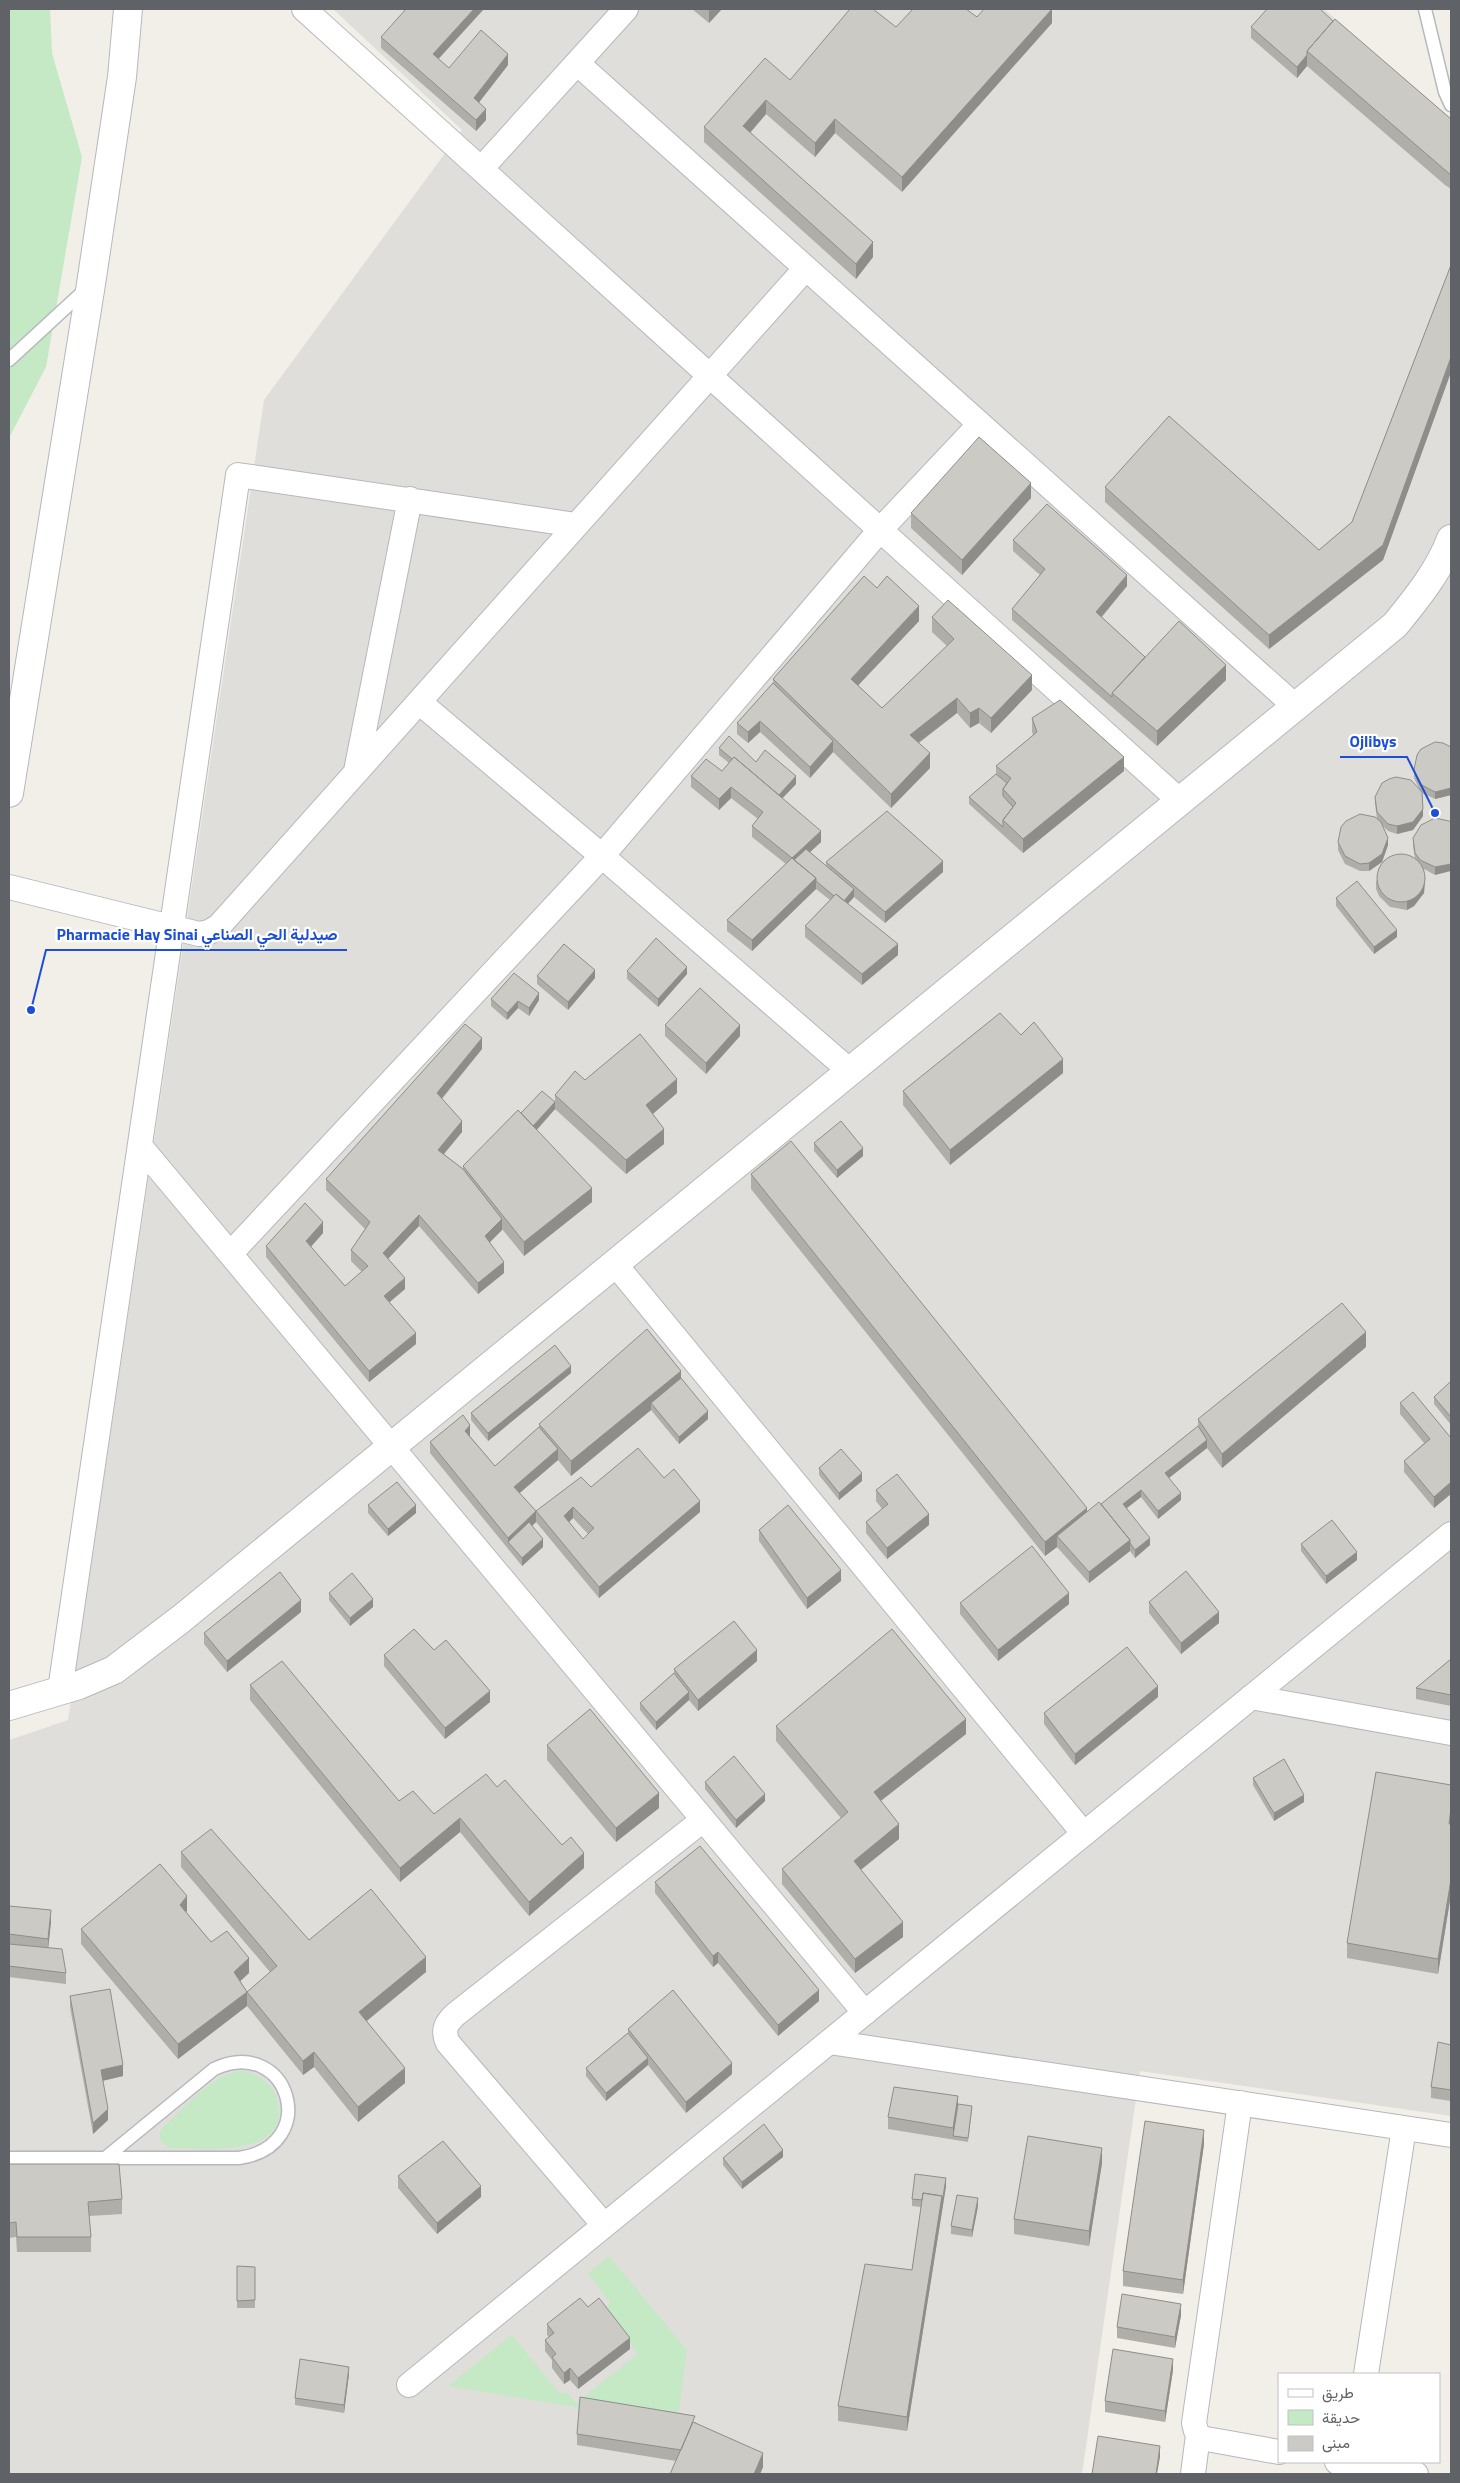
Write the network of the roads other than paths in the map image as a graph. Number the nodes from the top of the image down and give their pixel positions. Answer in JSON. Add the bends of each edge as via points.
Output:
{"nodes":[{"id":1,"x":128,"y":9,"type":"edge"},
{"id":2,"x":304,"y":9,"type":"edge"},
{"id":3,"x":626,"y":9,"type":"edge"},
{"id":4,"x":1425,"y":9,"type":"edge"},
{"id":5,"x":577,"y":63,"type":"junction"},
{"id":6,"x":1451,"y":106,"type":"edge"},
{"id":7,"x":481,"y":169,"type":"junction"},
{"id":8,"x":806,"y":268,"type":"junction"},
{"id":9,"x":91,"y":284,"type":"junction"},
{"id":10,"x":9,"y":360,"type":"edge"},
{"id":11,"x":710,"y":376,"type":"junction"},
{"id":12,"x":980,"y":424,"type":"junction"},
{"id":13,"x":410,"y":499,"type":"junction"},
{"id":14,"x":576,"y":525,"type":"junction"},
{"id":15,"x":880,"y":530,"type":"junction"},
{"id":16,"x":1451,"y":539,"type":"edge"},
{"id":17,"x":419,"y":702,"type":"junction"},
{"id":18,"x":1296,"y":707,"type":"junction"},
{"id":19,"x":355,"y":773,"type":"junction"},
{"id":20,"x":9,"y":793,"type":"edge"},
{"id":21,"x":1180,"y":801,"type":"junction"},
{"id":22,"x":602,"y":856,"type":"junction"},
{"id":23,"x":9,"y":887,"type":"edge"},
{"id":24,"x":172,"y":927,"type":"junction"},
{"id":25,"x":850,"y":1072,"type":"junction"},
{"id":26,"x":140,"y":1146,"type":"junction"},
{"id":27,"x":231,"y":1254,"type":"junction"},
{"id":28,"x":615,"y":1264,"type":"junction"},
{"id":29,"x":392,"y":1446,"type":"junction"},
{"id":30,"x":1451,"y":1534,"type":"edge"},
{"id":31,"x":60,"y":1690,"type":"junction"},
{"id":32,"x":1251,"y":1697,"type":"junction"},
{"id":33,"x":9,"y":1706,"type":"edge"},
{"id":34,"x":1451,"y":1733,"type":"edge"},
{"id":35,"x":704,"y":1820,"type":"junction"},
{"id":36,"x":1084,"y":1834,"type":"junction"},
{"id":37,"x":865,"y":2013,"type":"junction"},
{"id":38,"x":829,"y":2042,"type":"junction"},
{"id":39,"x":1240,"y":2103,"type":"junction"},
{"id":40,"x":1404,"y":2128,"type":"junction"},
{"id":41,"x":1451,"y":2135,"type":"edge"},
{"id":42,"x":9,"y":2158,"type":"edge"},
{"id":43,"x":104,"y":2159,"type":"junction"},
{"id":44,"x":604,"y":2225,"type":"junction"},
{"id":45,"x":1366,"y":2373,"type":"edge"},
{"id":46,"x":409,"y":2384,"type":"dead end"},
{"id":47,"x":1198,"y":2435,"type":"junction"},
{"id":48,"x":1278,"y":2452,"type":"edge"},
{"id":49,"x":1348,"y":2463,"type":"edge"},
{"id":50,"x":1193,"y":2474,"type":"edge"},
{"id":51,"x":1416,"y":2474,"type":"edge"}],
"edges":[{"from":1,"to":9,"type":"street","via":[[122,77]]},
{"from":2,"to":7,"type":"street"},
{"from":3,"to":5,"type":"street"},
{"from":4,"to":6,"type":"lane"},
{"from":5,"to":7,"type":"street"},
{"from":5,"to":8,"type":"street"},
{"from":7,"to":11,"type":"street"},
{"from":8,"to":11,"type":"street"},
{"from":8,"to":12,"type":"street"},
{"from":9,"to":10,"type":"lane"},
{"from":9,"to":20,"type":"street"},
{"from":11,"to":14,"type":"street"},
{"from":11,"to":15,"type":"street"},
{"from":12,"to":15,"type":"street"},
{"from":12,"to":18,"type":"street"},
{"from":13,"to":14,"type":"street"},
{"from":13,"to":19,"type":"street"},
{"from":13,"to":24,"type":"street","via":[[238,475]]},
{"from":14,"to":17,"type":"street"},
{"from":15,"to":21,"type":"street"},
{"from":15,"to":22,"type":"street"},
{"from":16,"to":18,"type":"street","via":[[1422,592],[1396,625]]},
{"from":17,"to":19,"type":"street"},
{"from":17,"to":22,"type":"street"},
{"from":18,"to":21,"type":"street"},
{"from":19,"to":24,"type":"street","via":[[219,926],[199,934]]},
{"from":21,"to":25,"type":"street"},
{"from":22,"to":25,"type":"street"},
{"from":22,"to":27,"type":"street"},
{"from":23,"to":24,"type":"street"},
{"from":24,"to":26,"type":"street"},
{"from":25,"to":28,"type":"street"},
{"from":26,"to":27,"type":"street"},
{"from":26,"to":31,"type":"street"},
{"from":27,"to":29,"type":"street"},
{"from":28,"to":29,"type":"street"},
{"from":28,"to":36,"type":"street"},
{"from":29,"to":31,"type":"street","via":[[114,1670]]},
{"from":29,"to":35,"type":"street"},
{"from":30,"to":32,"type":"street"},
{"from":31,"to":33,"type":"street"},
{"from":32,"to":34,"type":"street"},
{"from":32,"to":36,"type":"street"},
{"from":35,"to":37,"type":"street"},
{"from":35,"to":44,"type":"street","via":[[456,2014],[444,2032],[448,2043]]},
{"from":36,"to":37,"type":"street"},
{"from":37,"to":38,"type":"street"},
{"from":38,"to":39,"type":"street"},
{"from":38,"to":44,"type":"street"},
{"from":39,"to":40,"type":"street"},
{"from":39,"to":47,"type":"street","via":[[1195,2414]]},
{"from":40,"to":41,"type":"street"},
{"from":40,"to":45,"type":"street"},
{"from":42,"to":43,"type":"lane"},
{"from":43,"to":43,"type":"lane","via":[[254,2156],[280,2138],[287,2124],[289,2108],[286,2093],[268,2069],[255,2063],[227,2063],[214,2069]]},
{"from":44,"to":46,"type":"street"},
{"from":47,"to":48,"type":"street","via":[[1222,2443]]},
{"from":47,"to":50,"type":"street"},
{"from":49,"to":51,"type":"street"}]}
